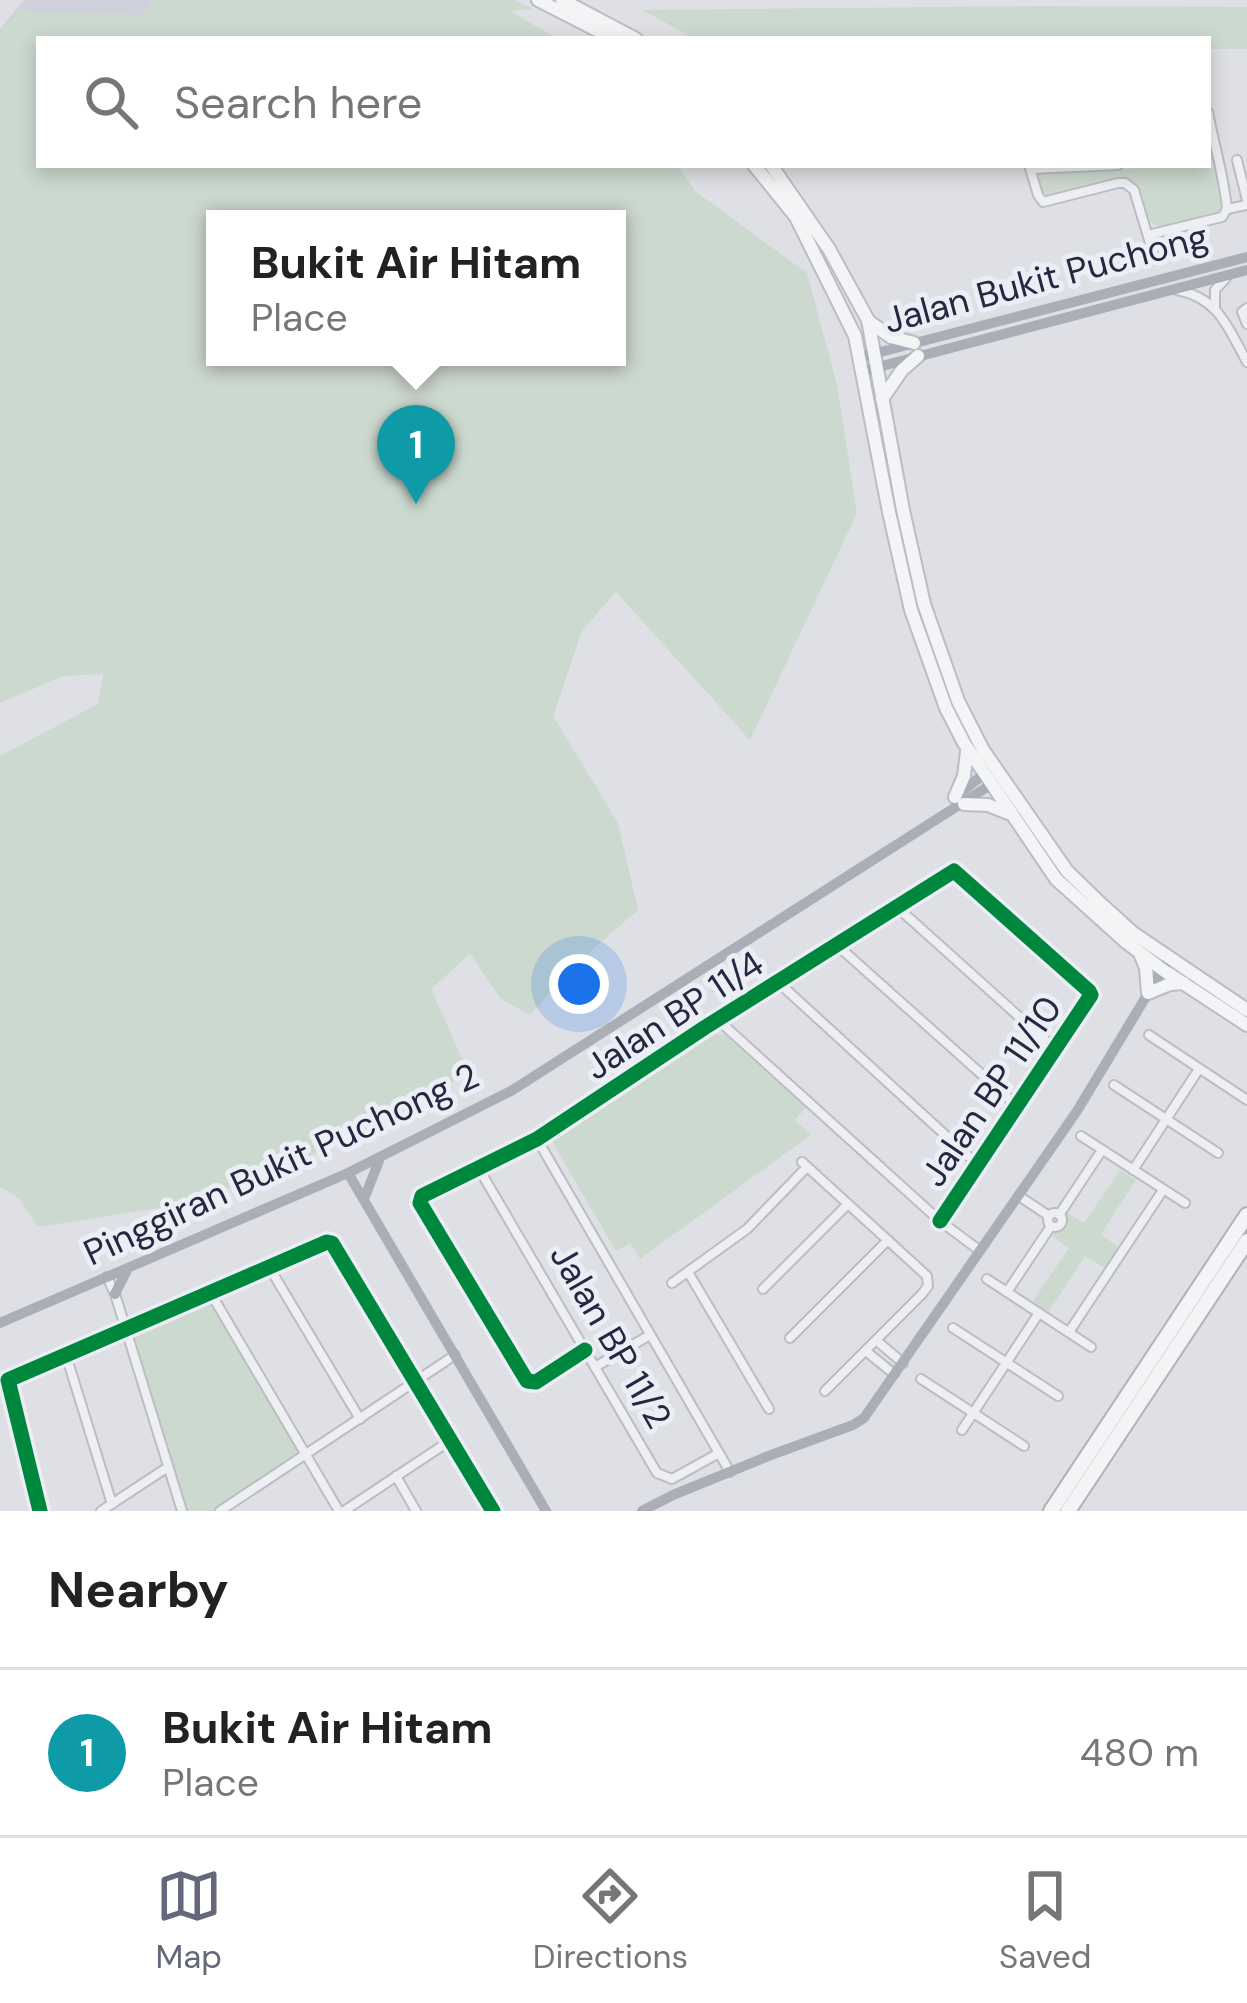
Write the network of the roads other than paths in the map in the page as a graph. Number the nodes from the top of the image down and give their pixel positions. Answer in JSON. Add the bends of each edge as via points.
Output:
{"nodes":[{"id":1,"x":550,"y":1,"type":"edge"},
{"id":2,"x":609,"y":36,"type":"edge"},
{"id":3,"x":628,"y":36,"type":"edge"},
{"id":4,"x":1237,"y":160,"type":"dead end"},
{"id":5,"x":1213,"y":161,"type":"edge"},
{"id":6,"x":757,"y":168,"type":"edge"},
{"id":7,"x":773,"y":168,"type":"edge"},
{"id":8,"x":1030,"y":168,"type":"edge"},
{"id":9,"x":1247,"y":203,"type":"edge"},
{"id":10,"x":1227,"y":208,"type":"junction"},
{"id":11,"x":801,"y":214,"type":"junction"},
{"id":12,"x":1148,"y":235,"type":"junction"},
{"id":13,"x":1247,"y":252,"type":"edge"},
{"id":14,"x":1154,"y":260,"type":"dead end"},
{"id":15,"x":1247,"y":270,"type":"edge"},
{"id":16,"x":1230,"y":274,"type":"junction"},
{"id":17,"x":1174,"y":289,"type":"junction"},
{"id":18,"x":1057,"y":306,"type":"junction"},
{"id":19,"x":1216,"y":308,"type":"junction"},
{"id":20,"x":1244,"y":310,"type":"edge"},
{"id":21,"x":1061,"y":319,"type":"junction"},
{"id":22,"x":868,"y":320,"type":"junction"},
{"id":23,"x":1247,"y":324,"type":"edge"},
{"id":24,"x":916,"y":350,"type":"junction"},
{"id":25,"x":869,"y":362,"type":"junction"},
{"id":26,"x":1247,"y":362,"type":"edge"},
{"id":27,"x":882,"y":399,"type":"junction"},
{"id":28,"x":968,"y":748,"type":"junction"},
{"id":29,"x":992,"y":776,"type":"junction"},
{"id":30,"x":960,"y":800,"type":"junction"},
{"id":31,"x":1009,"y":813,"type":"junction"},
{"id":32,"x":897,"y":907,"type":"junction"},
{"id":33,"x":838,"y":946,"type":"junction"},
{"id":34,"x":1138,"y":951,"type":"junction"},
{"id":35,"x":1166,"y":963,"type":"junction"},
{"id":36,"x":1185,"y":982,"type":"junction"},
{"id":37,"x":779,"y":983,"type":"junction"},
{"id":38,"x":1148,"y":993,"type":"junction"},
{"id":39,"x":1090,"y":995,"type":"joint"},
{"id":40,"x":1247,"y":1010,"type":"edge"},
{"id":41,"x":718,"y":1020,"type":"junction"},
{"id":42,"x":1247,"y":1024,"type":"edge"},
{"id":43,"x":1149,"y":1035,"type":"dead end"},
{"id":44,"x":1055,"y":1049,"type":"junction"},
{"id":45,"x":1199,"y":1069,"type":"junction"},
{"id":46,"x":1114,"y":1085,"type":"dead end"},
{"id":47,"x":1247,"y":1100,"type":"edge"},
{"id":48,"x":1017,"y":1106,"type":"junction"},
{"id":49,"x":1166,"y":1119,"type":"junction"},
{"id":50,"x":1081,"y":1136,"type":"dead end"},
{"id":51,"x":537,"y":1139,"type":"junction"},
{"id":52,"x":1102,"y":1150,"type":"junction"},
{"id":53,"x":1218,"y":1153,"type":"dead end"},
{"id":54,"x":380,"y":1158,"type":"junction"},
{"id":55,"x":978,"y":1165,"type":"junction"},
{"id":56,"x":479,"y":1168,"type":"junction"},
{"id":57,"x":1132,"y":1169,"type":"junction"},
{"id":58,"x":348,"y":1173,"type":"junction"},
{"id":59,"x":325,"y":1183,"type":"junction"},
{"id":60,"x":1163,"y":1190,"type":"junction"},
{"id":61,"x":1018,"y":1195,"type":"junction"},
{"id":62,"x":363,"y":1197,"type":"junction"},
{"id":63,"x":848,"y":1204,"type":"junction"},
{"id":64,"x":1185,"y":1204,"type":"dead end"},
{"id":65,"x":1247,"y":1215,"type":"edge"},
{"id":66,"x":1053,"y":1219,"type":"junction"},
{"id":67,"x":940,"y":1221,"type":"junction"},
{"id":68,"x":889,"y":1240,"type":"junction"},
{"id":69,"x":1247,"y":1241,"type":"edge"},
{"id":70,"x":980,"y":1250,"type":"junction"},
{"id":71,"x":129,"y":1267,"type":"junction"},
{"id":72,"x":268,"y":1267,"type":"junction"},
{"id":73,"x":688,"y":1272,"type":"junction"},
{"id":74,"x":107,"y":1277,"type":"junction"},
{"id":75,"x":987,"y":1279,"type":"dead end"},
{"id":76,"x":672,"y":1283,"type":"dead end"},
{"id":77,"x":763,"y":1289,"type":"dead end"},
{"id":78,"x":210,"y":1292,"type":"junction"},
{"id":79,"x":1007,"y":1292,"type":"junction"},
{"id":80,"x":115,"y":1294,"type":"junction"},
{"id":81,"x":1039,"y":1313,"type":"junction"},
{"id":82,"x":0,"y":1323,"type":"edge"},
{"id":83,"x":953,"y":1328,"type":"dead end"},
{"id":84,"x":124,"y":1329,"type":"junction"},
{"id":85,"x":1069,"y":1332,"type":"junction"},
{"id":86,"x":650,"y":1335,"type":"junction"},
{"id":87,"x":790,"y":1338,"type":"dead end"},
{"id":88,"x":877,"y":1341,"type":"junction"},
{"id":89,"x":1091,"y":1347,"type":"dead end"},
{"id":90,"x":585,"y":1350,"type":"junction"},
{"id":91,"x":867,"y":1352,"type":"junction"},
{"id":92,"x":456,"y":1354,"type":"junction"},
{"id":93,"x":66,"y":1355,"type":"junction"},
{"id":94,"x":1006,"y":1363,"type":"junction"},
{"id":95,"x":595,"y":1367,"type":"junction"},
{"id":96,"x":899,"y":1369,"type":"junction"},
{"id":97,"x":921,"y":1379,"type":"dead end"},
{"id":98,"x":417,"y":1382,"type":"junction"},
{"id":99,"x":825,"y":1391,"type":"dead end"},
{"id":100,"x":1058,"y":1396,"type":"dead end"},
{"id":101,"x":769,"y":1409,"type":"dead end"},
{"id":102,"x":973,"y":1413,"type":"junction"},
{"id":103,"x":359,"y":1418,"type":"junction"},
{"id":104,"x":962,"y":1430,"type":"dead end"},
{"id":105,"x":451,"y":1440,"type":"junction"},
{"id":106,"x":1024,"y":1446,"type":"dead end"},
{"id":107,"x":306,"y":1454,"type":"junction"},
{"id":108,"x":719,"y":1454,"type":"junction"},
{"id":109,"x":168,"y":1467,"type":"junction"},
{"id":110,"x":730,"y":1472,"type":"junction"},
{"id":111,"x":396,"y":1476,"type":"junction"},
{"id":112,"x":112,"y":1504,"type":"junction"},
{"id":113,"x":40,"y":1511,"type":"edge"},
{"id":114,"x":101,"y":1511,"type":"edge"},
{"id":115,"x":182,"y":1511,"type":"edge"},
{"id":116,"x":220,"y":1511,"type":"edge"},
{"id":117,"x":341,"y":1511,"type":"edge"},
{"id":118,"x":416,"y":1511,"type":"edge"},
{"id":119,"x":493,"y":1511,"type":"edge"},
{"id":120,"x":546,"y":1511,"type":"edge"},
{"id":121,"x":642,"y":1511,"type":"edge"},
{"id":122,"x":1051,"y":1511,"type":"edge"},
{"id":123,"x":1068,"y":1511,"type":"edge"}],
"edges":[{"from":1,"to":2,"type":"main road"},
{"from":1,"to":3,"type":"main road"},
{"from":4,"to":9,"type":"street"},
{"from":5,"to":10,"type":"street"},
{"from":6,"to":11,"type":"main road"},
{"from":7,"to":11,"type":"main road"},
{"from":8,"to":12,"type":"street","via":[[1043,202],[1130,186]]},
{"from":9,"to":10,"type":"street"},
{"from":10,"to":12,"type":"street","via":[[1222,217]]},
{"from":11,"to":22,"type":"main road"},
{"from":11,"to":25,"type":"main road"},
{"from":12,"to":14,"type":"street"},
{"from":13,"to":18,"type":"street","name":"Jalan Bukit Puchong"},
{"from":15,"to":16,"type":"street","name":"Jalan Bukit Puchong"},
{"from":16,"to":17,"type":"street","name":"Jalan Bukit Puchong"},
{"from":16,"to":19,"type":"street","via":[[1215,290]]},
{"from":17,"to":19,"type":"street"},
{"from":17,"to":21,"type":"street","name":"Jalan Bukit Puchong"},
{"from":18,"to":21,"type":"street"},
{"from":18,"to":24,"type":"street","name":"Jalan Bukit Puchong"},
{"from":19,"to":26,"type":"street"},
{"from":20,"to":23,"type":"street"},
{"from":21,"to":24,"type":"street","name":"Jalan Bukit Puchong"},
{"from":22,"to":24,"type":"main road"},
{"from":22,"to":25,"type":"main road"},
{"from":24,"to":25,"type":"street","name":"Jalan Bukit Puchong"},
{"from":24,"to":27,"type":"main road"},
{"from":25,"to":27,"type":"main road"},
{"from":25,"to":28,"type":"main road","via":[[882,480],[911,610]]},
{"from":27,"to":29,"type":"main road","via":[[924,604]]},
{"from":28,"to":29,"type":"main road"},
{"from":28,"to":30,"type":"main road"},
{"from":29,"to":30,"type":"street","name":"Pinggiran Bukit Puchong 2"},
{"from":29,"to":31,"type":"main road"},
{"from":29,"to":35,"type":"main road","via":[[1067,871]]},
{"from":30,"to":31,"type":"main road"},
{"from":30,"to":54,"type":"street","name":"Pinggiran Bukit Puchong 2","via":[[511,1091]]},
{"from":31,"to":34,"type":"main road","via":[[1056,879]]},
{"from":32,"to":33,"type":"street","name":"Jalan BP 11/4"},
{"from":32,"to":39,"type":"street","name":"Jalan BP 11/4","via":[[954,872]]},
{"from":32,"to":44,"type":"street"},
{"from":33,"to":37,"type":"street","name":"Jalan BP 11/4"},
{"from":33,"to":48,"type":"street"},
{"from":34,"to":35,"type":"main road"},
{"from":34,"to":38,"type":"main road"},
{"from":35,"to":36,"type":"main road"},
{"from":35,"to":38,"type":"street"},
{"from":35,"to":40,"type":"main road"},
{"from":36,"to":38,"type":"main road"},
{"from":36,"to":42,"type":"main road"},
{"from":37,"to":41,"type":"street","name":"Jalan BP 11/4"},
{"from":37,"to":55,"type":"street"},
{"from":38,"to":61,"type":"street"},
{"from":39,"to":44,"type":"street","name":"Jalan BP 11/10"},
{"from":41,"to":51,"type":"street","name":"Jalan BP 11/4"},
{"from":41,"to":67,"type":"street"},
{"from":43,"to":45,"type":"street"},
{"from":44,"to":48,"type":"street","name":"Jalan BP 11/10"},
{"from":45,"to":47,"type":"street"},
{"from":45,"to":49,"type":"street"},
{"from":46,"to":49,"type":"street"},
{"from":48,"to":55,"type":"street","name":"Jalan BP 11/10"},
{"from":49,"to":53,"type":"street"},
{"from":49,"to":57,"type":"street"},
{"from":50,"to":52,"type":"street"},
{"from":51,"to":56,"type":"street","name":"Jalan BP 11/4"},
{"from":51,"to":86,"type":"street"},
{"from":52,"to":57,"type":"street"},
{"from":52,"to":66,"type":"street"},
{"from":54,"to":58,"type":"street","name":"Pinggiran Bukit Puchong 2"},
{"from":54,"to":62,"type":"street"},
{"from":55,"to":67,"type":"street","name":"Jalan BP 11/10"},
{"from":56,"to":90,"type":"street","name":"Jalan BP 11/2"},
{"from":56,"to":90,"type":"street","name":"Jalan BP 11/4","via":[[420,1203],[527,1381]]},
{"from":57,"to":60,"type":"street"},
{"from":58,"to":59,"type":"street","name":"Pinggiran Bukit Puchong 2"},
{"from":58,"to":62,"type":"street"},
{"from":59,"to":62,"type":"street"},
{"from":59,"to":71,"type":"street","name":"Pinggiran Bukit Puchong 2"},
{"from":60,"to":64,"type":"street"},
{"from":60,"to":85,"type":"street"},
{"from":61,"to":66,"type":"street"},
{"from":61,"to":70,"type":"street"},
{"from":62,"to":92,"type":"street"},
{"from":63,"to":68,"type":"street"},
{"from":63,"to":73,"type":"street","via":[[804,1164],[747,1228]]},
{"from":63,"to":77,"type":"street"},
{"from":65,"to":122,"type":"highway"},
{"from":66,"to":79,"type":"street"},
{"from":67,"to":70,"type":"street"},
{"from":68,"to":87,"type":"street"},
{"from":68,"to":88,"type":"street","via":[[928,1286]]},
{"from":69,"to":123,"type":"highway"},
{"from":70,"to":96,"type":"street"},
{"from":71,"to":74,"type":"street","name":"Pinggiran Bukit Puchong 2"},
{"from":71,"to":80,"type":"street"},
{"from":72,"to":78,"type":"street"},
{"from":72,"to":98,"type":"street","via":[[330,1242]]},
{"from":72,"to":103,"type":"street"},
{"from":73,"to":76,"type":"street"},
{"from":73,"to":101,"type":"street"},
{"from":74,"to":80,"type":"street"},
{"from":74,"to":82,"type":"street","name":"Pinggiran Bukit Puchong 2"},
{"from":75,"to":79,"type":"street"},
{"from":78,"to":84,"type":"street"},
{"from":78,"to":107,"type":"street"},
{"from":79,"to":81,"type":"street"},
{"from":80,"to":84,"type":"street"},
{"from":81,"to":85,"type":"street"},
{"from":81,"to":94,"type":"street"},
{"from":83,"to":94,"type":"street"},
{"from":84,"to":93,"type":"street"},
{"from":84,"to":109,"type":"street"},
{"from":85,"to":89,"type":"street"},
{"from":86,"to":95,"type":"street"},
{"from":86,"to":108,"type":"street"},
{"from":88,"to":91,"type":"street"},
{"from":88,"to":96,"type":"street"},
{"from":90,"to":95,"type":"street","name":"Jalan BP 11/2"},
{"from":91,"to":96,"type":"street"},
{"from":91,"to":99,"type":"street"},
{"from":92,"to":98,"type":"street"},
{"from":92,"to":120,"type":"street"},
{"from":93,"to":112,"type":"street"},
{"from":93,"to":113,"type":"street","via":[[8,1380]]},
{"from":94,"to":100,"type":"street"},
{"from":94,"to":102,"type":"street"},
{"from":95,"to":108,"type":"street","name":"Jalan BP 11/2","via":[[664,1478]]},
{"from":96,"to":110,"type":"street","via":[[853,1425]]},
{"from":97,"to":102,"type":"street"},
{"from":98,"to":103,"type":"street"},
{"from":98,"to":105,"type":"street"},
{"from":102,"to":104,"type":"street"},
{"from":102,"to":106,"type":"street"},
{"from":103,"to":107,"type":"street"},
{"from":105,"to":111,"type":"street"},
{"from":105,"to":119,"type":"street"},
{"from":107,"to":116,"type":"street"},
{"from":107,"to":117,"type":"street"},
{"from":108,"to":110,"type":"street"},
{"from":109,"to":112,"type":"street"},
{"from":109,"to":115,"type":"street"},
{"from":110,"to":121,"type":"street"},
{"from":111,"to":117,"type":"street"},
{"from":111,"to":118,"type":"street"},
{"from":112,"to":114,"type":"street"}]}
